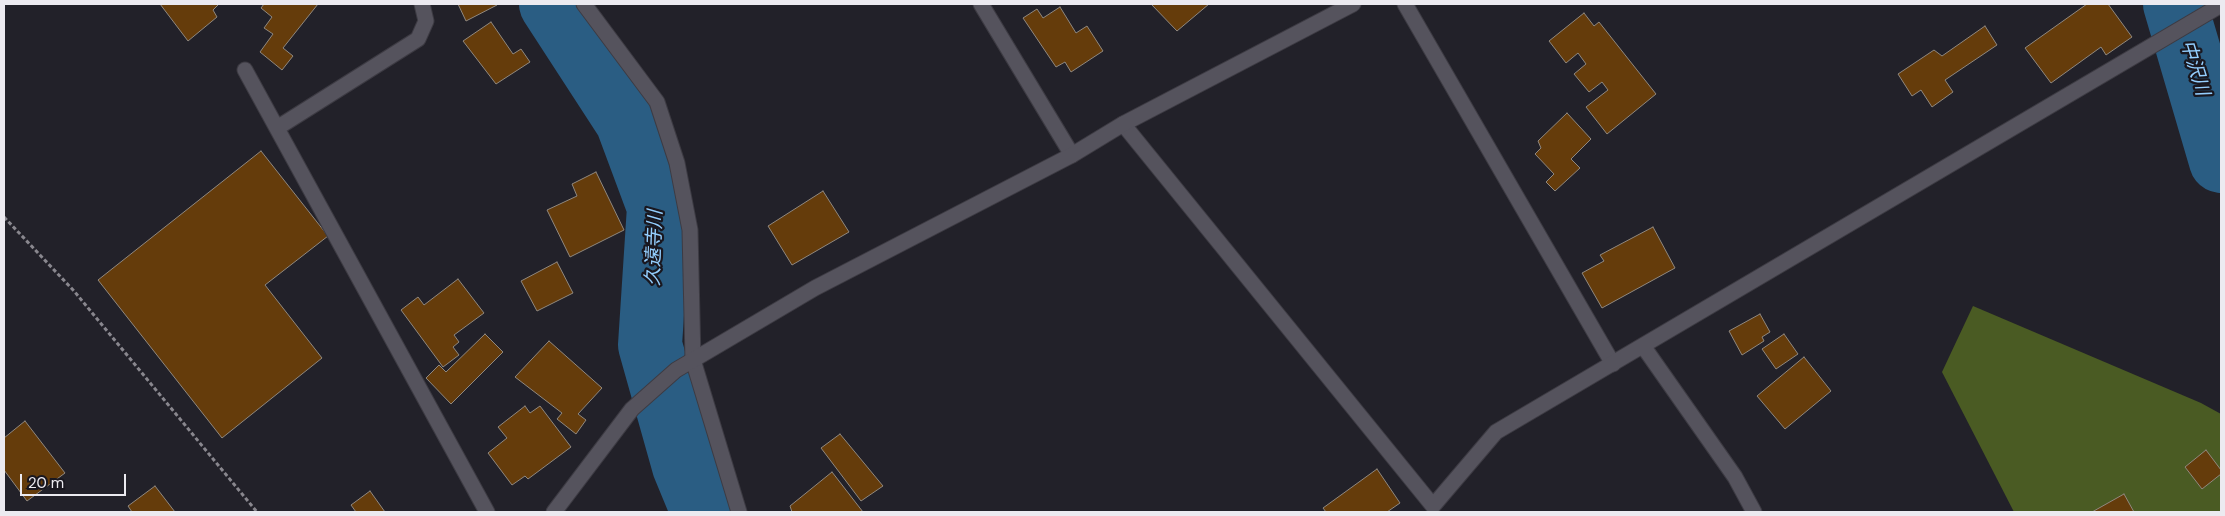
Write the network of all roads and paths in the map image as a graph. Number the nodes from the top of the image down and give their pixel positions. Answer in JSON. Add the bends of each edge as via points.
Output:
{"nodes":[{"id":1,"x":422,"y":4,"type":"edge"},
{"id":2,"x":584,"y":4,"type":"edge"},
{"id":3,"x":981,"y":4,"type":"edge"},
{"id":4,"x":1353,"y":4,"type":"edge"},
{"id":5,"x":1405,"y":4,"type":"edge"},
{"id":6,"x":2221,"y":5,"type":"edge"},
{"id":7,"x":245,"y":70,"type":"dead end"},
{"id":8,"x":1123,"y":124,"type":"junction"},
{"id":9,"x":277,"y":128,"type":"junction"},
{"id":10,"x":1072,"y":155,"type":"junction"},
{"id":11,"x":4,"y":217,"type":"edge"},
{"id":12,"x":1643,"y":346,"type":"junction"},
{"id":13,"x":693,"y":360,"type":"junction"},
{"id":14,"x":1613,"y":364,"type":"junction"},
{"id":15,"x":1431,"y":509,"type":"edge"},
{"id":16,"x":257,"y":512,"type":"edge"},
{"id":17,"x":488,"y":512,"type":"edge"},
{"id":18,"x":554,"y":512,"type":"edge"},
{"id":19,"x":739,"y":512,"type":"edge"},
{"id":20,"x":1754,"y":512,"type":"edge"}],
"edges":[{"from":1,"to":9,"type":"street","via":[[426,22],[418,39]]},
{"from":2,"to":13,"type":"street","via":[[657,102],[677,164],[690,230]]},
{"from":3,"to":10,"type":"street"},
{"from":4,"to":8,"type":"street"},
{"from":5,"to":14,"type":"street"},
{"from":6,"to":12,"type":"street"},
{"from":7,"to":9,"type":"street"},
{"from":8,"to":10,"type":"street"},
{"from":8,"to":15,"type":"street"},
{"from":9,"to":17,"type":"street"},
{"from":10,"to":13,"type":"street","via":[[815,288]]},
{"from":11,"to":16,"type":"path","via":[[74,291]]},
{"from":12,"to":14,"type":"street"},
{"from":12,"to":20,"type":"street","via":[[1735,477]]},
{"from":13,"to":18,"type":"street","via":[[676,370],[632,409]]},
{"from":13,"to":19,"type":"street"},
{"from":14,"to":15,"type":"street","via":[[1496,432]]}]}
